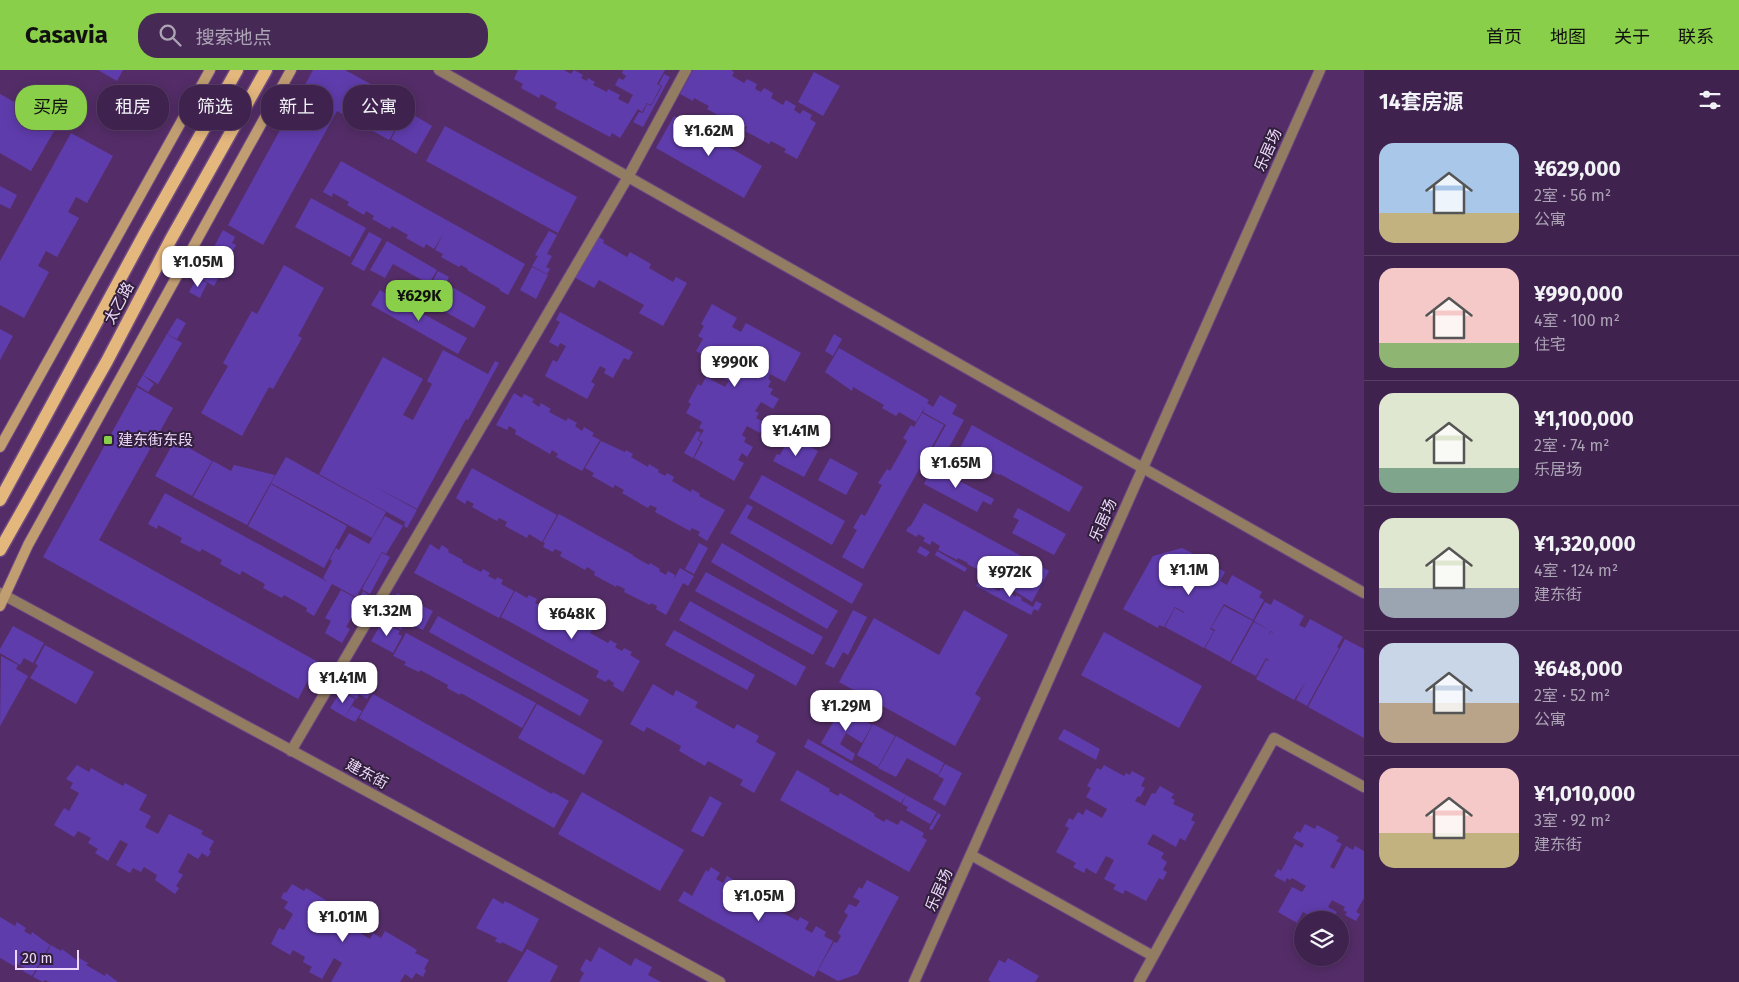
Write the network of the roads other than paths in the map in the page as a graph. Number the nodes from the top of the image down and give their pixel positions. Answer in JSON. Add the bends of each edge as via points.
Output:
{"nodes":[{"id":1,"x":210,"y":70,"type":"edge"},
{"id":2,"x":237,"y":70,"type":"edge"},
{"id":3,"x":266,"y":70,"type":"edge"},
{"id":4,"x":291,"y":70,"type":"edge"},
{"id":5,"x":439,"y":70,"type":"edge"},
{"id":6,"x":686,"y":70,"type":"edge"},
{"id":7,"x":1320,"y":70,"type":"edge"},
{"id":8,"x":628,"y":177,"type":"junction"},
{"id":9,"x":0,"y":447,"type":"edge"},
{"id":10,"x":1142,"y":468,"type":"junction"},
{"id":11,"x":0,"y":500,"type":"edge"},
{"id":12,"x":0,"y":550,"type":"edge"},
{"id":13,"x":1364,"y":593,"type":"edge"},
{"id":14,"x":2,"y":594,"type":"edge"},
{"id":15,"x":0,"y":606,"type":"edge"},
{"id":16,"x":292,"y":751,"type":"junction"},
{"id":17,"x":1364,"y":787,"type":"edge"},
{"id":18,"x":971,"y":855,"type":"junction"},
{"id":19,"x":1153,"y":956,"type":"junction"},
{"id":20,"x":720,"y":982,"type":"edge"},
{"id":21,"x":914,"y":982,"type":"edge"},
{"id":22,"x":1139,"y":982,"type":"edge"}],
"edges":[{"from":1,"to":9,"type":"main road"},
{"from":2,"to":11,"type":"main road","name":"太乙路"},
{"from":3,"to":12,"type":"main road","name":"太乙路"},
{"from":4,"to":14,"type":"main road"},
{"from":5,"to":8,"type":"street"},
{"from":6,"to":8,"type":"street"},
{"from":7,"to":10,"type":"street","name":"乐居场"},
{"from":8,"to":10,"type":"street"},
{"from":8,"to":16,"type":"street"},
{"from":10,"to":13,"type":"street"},
{"from":10,"to":18,"type":"street","name":"乐居场"},
{"from":14,"to":15,"type":"main road"},
{"from":14,"to":16,"type":"street","name":"建东街"},
{"from":16,"to":20,"type":"street","name":"建东街"},
{"from":17,"to":19,"type":"street","via":[[1274,738]]},
{"from":18,"to":19,"type":"street"},
{"from":18,"to":21,"type":"street","name":"乐居场"},
{"from":19,"to":22,"type":"street"}]}
